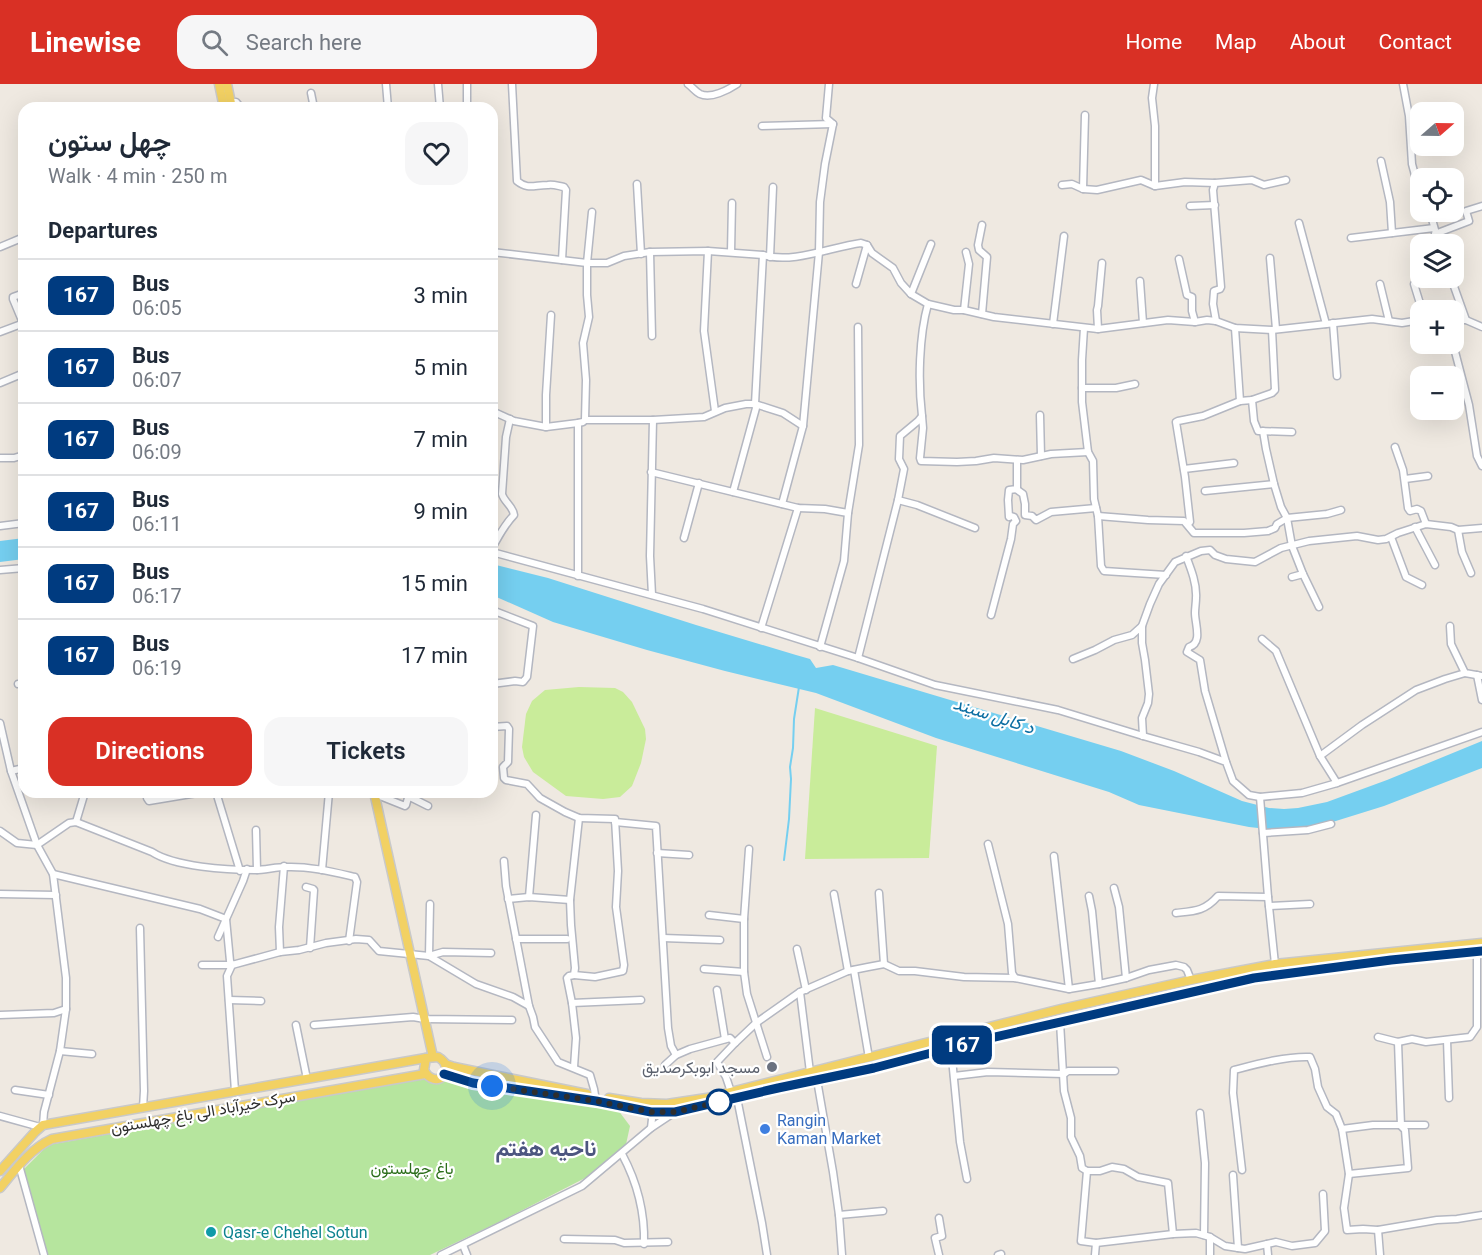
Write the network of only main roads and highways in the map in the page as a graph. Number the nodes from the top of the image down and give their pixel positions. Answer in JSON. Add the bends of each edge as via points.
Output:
{"nodes":[{"id":1,"x":219,"y":84,"type":"edge"},
{"id":2,"x":227,"y":84,"type":"edge"},
{"id":3,"x":227,"y":102,"type":"edge"},
{"id":4,"x":229,"y":102,"type":"edge"},
{"id":5,"x":375,"y":798,"type":"edge"},
{"id":6,"x":1482,"y":943,"type":"edge"},
{"id":7,"x":1479,"y":951,"type":"edge"},
{"id":8,"x":1340,"y":962,"type":"junction"},
{"id":9,"x":430,"y":1058,"type":"junction"},
{"id":10,"x":445,"y":1064,"type":"junction"},
{"id":11,"x":425,"y":1074,"type":"junction"},
{"id":12,"x":444,"y":1074,"type":"junction"},
{"id":13,"x":734,"y":1095,"type":"junction"},
{"id":14,"x":595,"y":1098,"type":"junction"},
{"id":15,"x":0,"y":1171,"type":"edge"},
{"id":16,"x":0,"y":1188,"type":"edge"}],
"edges":[{"from":1,"to":3,"type":"main road"},
{"from":2,"to":4,"type":"main road"},
{"from":5,"to":9,"type":"main road","via":[[425,1019]]},
{"from":6,"to":8,"type":"main road"},
{"from":7,"to":8,"type":"main road"},
{"from":8,"to":13,"type":"main road","via":[[1060,1022],[874,1068]]},
{"from":8,"to":13,"type":"main road","via":[[1275,964],[1191,980],[810,1072]]},
{"from":9,"to":10,"type":"main road","via":[[441,1059]]},
{"from":9,"to":11,"type":"main road","via":[[424,1066]]},
{"from":9,"to":15,"type":"main road","via":[[41,1126]]},
{"from":10,"to":12,"type":"main road"},
{"from":10,"to":14,"type":"main road"},
{"from":11,"to":12,"type":"main road","via":[[431,1079]]},
{"from":11,"to":16,"type":"main road","name":"سرک خیرآباد الی باغ چهلستون","via":[[52,1139],[41,1144]]},
{"from":12,"to":14,"type":"main road","via":[[473,1083]]},
{"from":13,"to":14,"type":"main road","via":[[667,1104]]},
{"from":13,"to":14,"type":"main road","via":[[675,1112],[651,1112]]}]}
